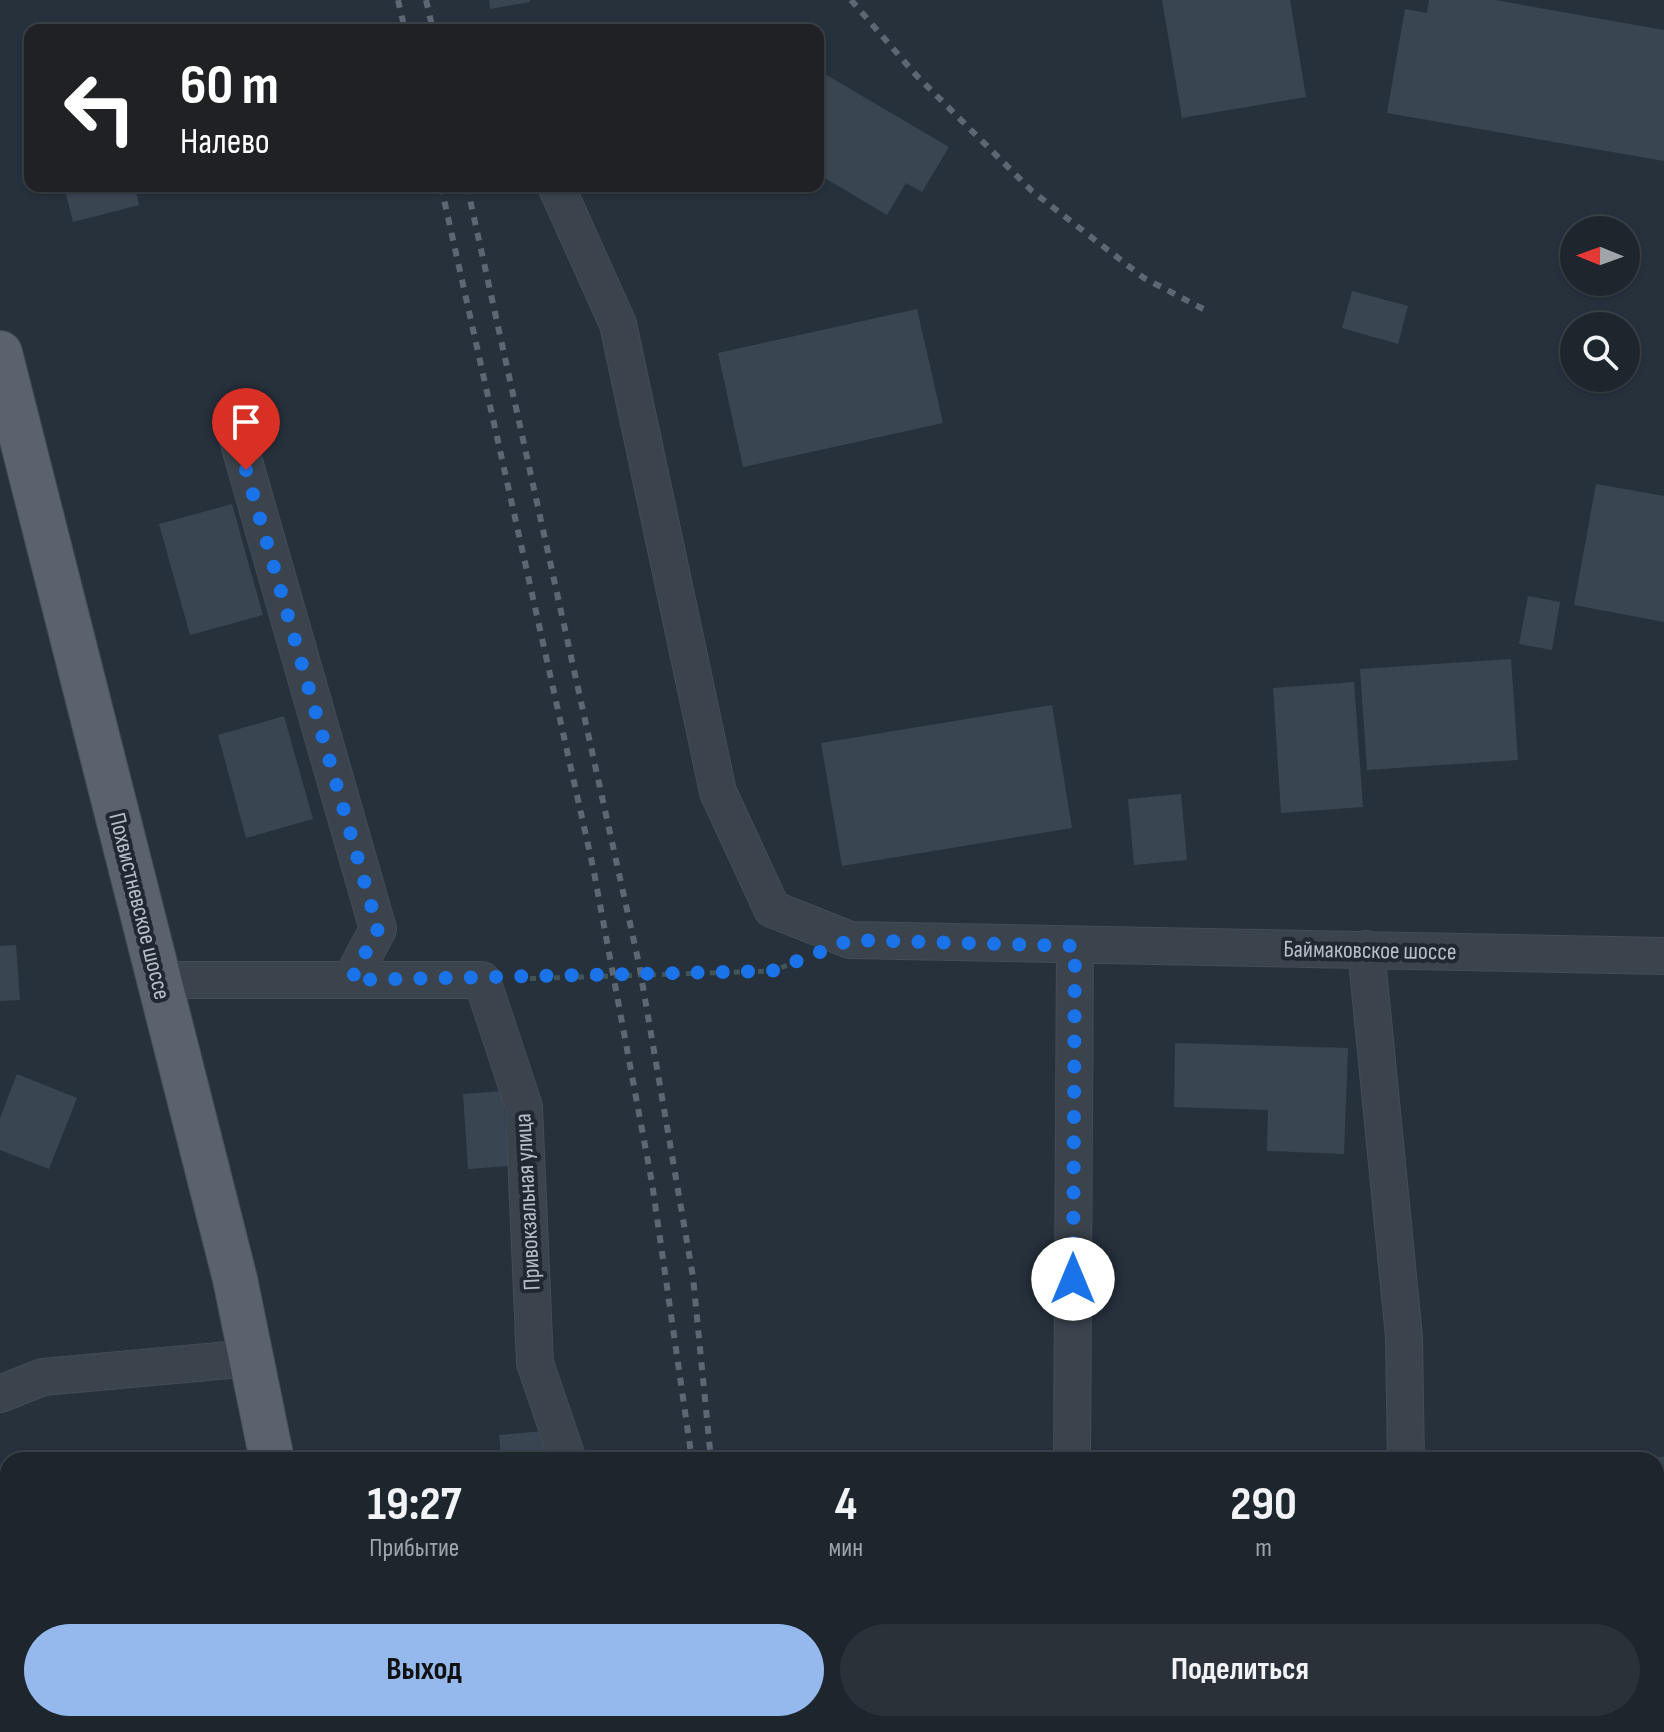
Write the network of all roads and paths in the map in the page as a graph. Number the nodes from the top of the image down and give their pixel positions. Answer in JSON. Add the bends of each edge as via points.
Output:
{"nodes":[{"id":1,"x":559,"y":192,"type":"edge"},
{"id":2,"x":0,"y":353,"type":"edge"},
{"id":3,"x":238,"y":440,"type":"dead end"},
{"id":4,"x":850,"y":940,"type":"junction"},
{"id":5,"x":1075,"y":946,"type":"junction"},
{"id":6,"x":1366,"y":949,"type":"junction"},
{"id":7,"x":1664,"y":956,"type":"edge"},
{"id":8,"x":158,"y":980,"type":"junction"},
{"id":9,"x":351,"y":980,"type":"junction"},
{"id":10,"x":482,"y":980,"type":"junction"},
{"id":11,"x":251,"y":1358,"type":"junction"},
{"id":12,"x":3,"y":1388,"type":"edge"},
{"id":13,"x":270,"y":1452,"type":"edge"},
{"id":14,"x":565,"y":1452,"type":"edge"},
{"id":15,"x":1072,"y":1452,"type":"edge"},
{"id":16,"x":1406,"y":1452,"type":"edge"}],
"edges":[{"from":1,"to":4,"type":"street","via":[[618,324],[718,792],[772,909]]},
{"from":2,"to":8,"type":"main road","name":"Похвистневское шоссе"},
{"from":3,"to":9,"type":"street","via":[[378,929]]},
{"from":4,"to":5,"type":"street","name":"Баймаковское шоссе"},
{"from":4,"to":10,"type":"path","via":[[772,971]]},
{"from":5,"to":6,"type":"street","name":"Баймаковское шоссе"},
{"from":5,"to":15,"type":"street"},
{"from":6,"to":7,"type":"street","name":"Баймаковское шоссе"},
{"from":6,"to":16,"type":"street","via":[[1404,1337]]},
{"from":8,"to":9,"type":"street"},
{"from":8,"to":11,"type":"main road","name":"Похвистневское шоссе"},
{"from":9,"to":10,"type":"street"},
{"from":10,"to":14,"type":"street","name":"Привокзальная улица","via":[[524,1107],[535,1363]]},
{"from":11,"to":12,"type":"street","via":[[43,1377]]},
{"from":11,"to":13,"type":"main road","name":"Похвистневское шоссе"}]}
